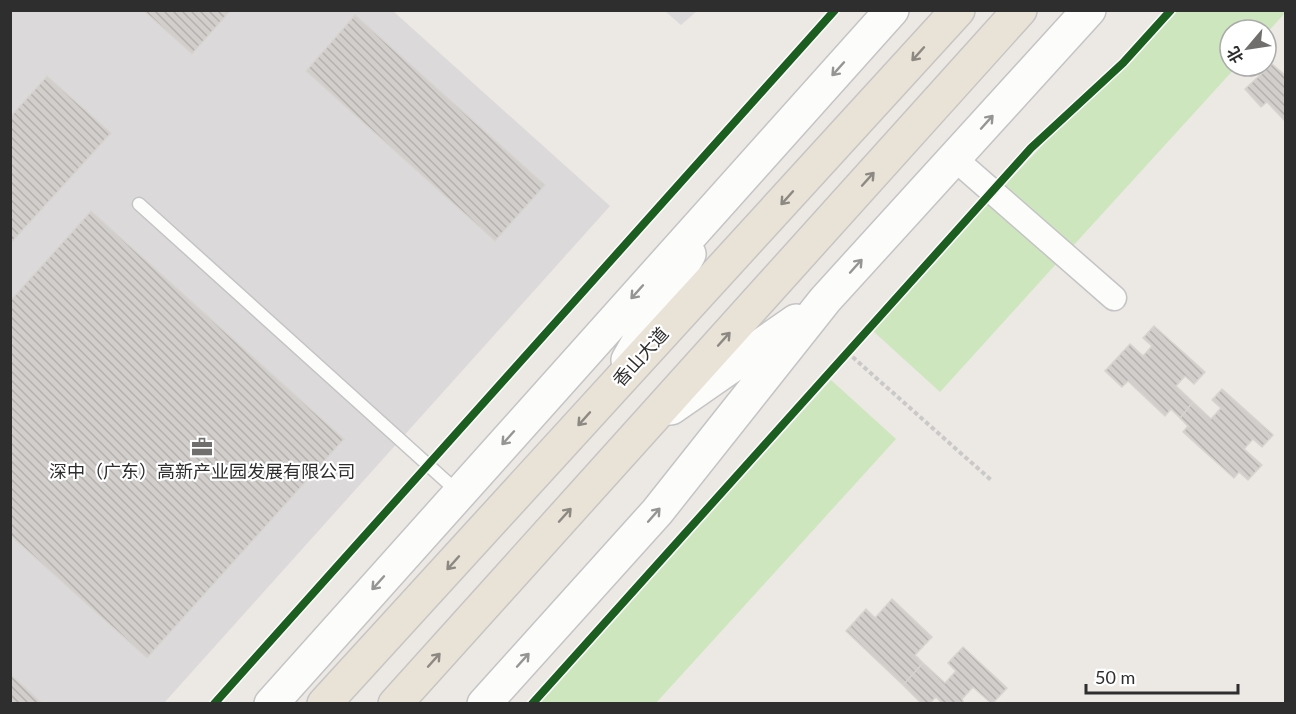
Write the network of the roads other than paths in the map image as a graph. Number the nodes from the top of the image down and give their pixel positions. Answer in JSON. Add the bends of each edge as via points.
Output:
{"nodes":[{"id":1,"x":892,"y":10,"type":"edge"},
{"id":2,"x":958,"y":10,"type":"edge"},
{"id":3,"x":1020,"y":10,"type":"edge"},
{"id":4,"x":1089,"y":10,"type":"edge"},
{"id":5,"x":954,"y":158,"type":"junction"},
{"id":6,"x":722,"y":198,"type":"junction"},
{"id":7,"x":139,"y":204,"type":"dead end"},
{"id":8,"x":1114,"y":298,"type":"dead end"},
{"id":9,"x":825,"y":300,"type":"junction"},
{"id":10,"x":611,"y":389,"type":"junction"},
{"id":11,"x":647,"y":424,"type":"junction"},
{"id":12,"x":459,"y":493,"type":"junction"},
{"id":13,"x":271,"y":704,"type":"edge"},
{"id":14,"x":324,"y":704,"type":"edge"},
{"id":15,"x":395,"y":704,"type":"edge"},
{"id":16,"x":484,"y":704,"type":"edge"}],
"edges":[{"from":1,"to":6,"type":"main road","one_way":true},
{"from":2,"to":10,"type":"highway","name":"香山大道","one_way":true},
{"from":11,"to":3,"type":"highway","one_way":true},
{"from":5,"to":4,"type":"main road","one_way":true},
{"from":5,"to":8,"type":"street"},
{"from":9,"to":5,"type":"main road","one_way":true},
{"from":6,"to":10,"type":"main road"},
{"from":6,"to":12,"type":"main road","one_way":true},
{"from":7,"to":12,"type":"lane"},
{"from":9,"to":11,"type":"main road"},
{"from":16,"to":9,"type":"main road","one_way":true,"via":[[657,512]]},
{"from":10,"to":14,"type":"highway","name":"香山大道","one_way":true},
{"from":15,"to":11,"type":"highway","one_way":true},
{"from":12,"to":13,"type":"main road","one_way":true}]}
